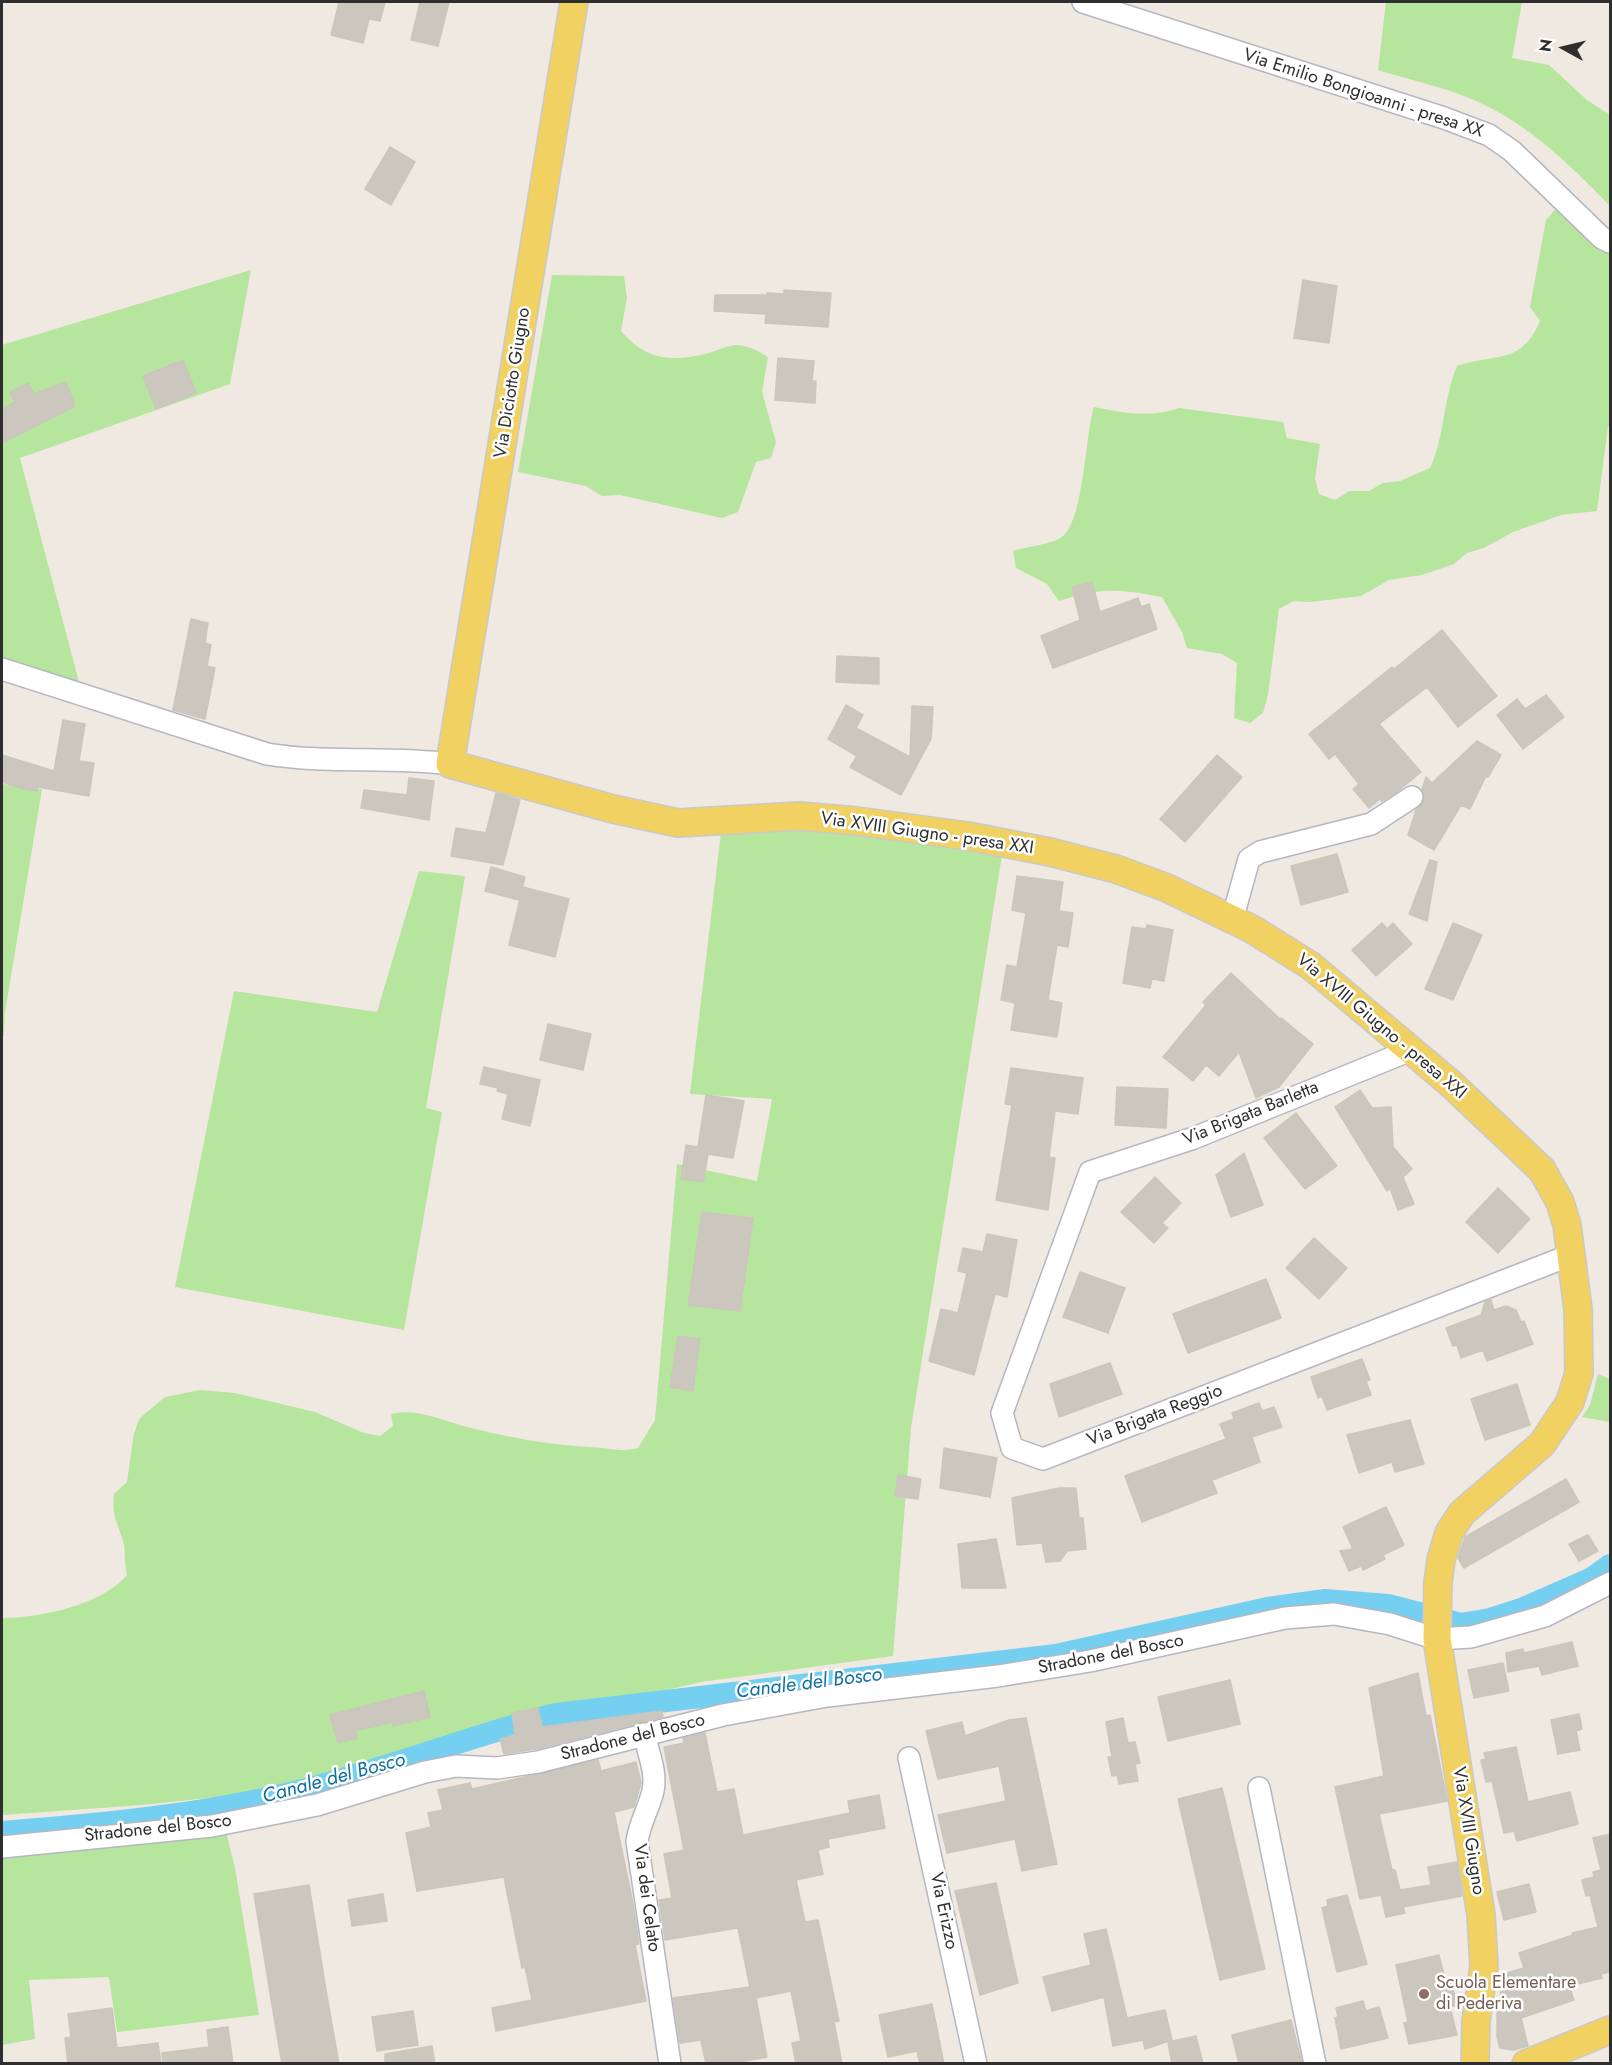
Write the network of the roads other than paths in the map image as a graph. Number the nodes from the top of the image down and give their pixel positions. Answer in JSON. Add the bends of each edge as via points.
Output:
{"nodes":[{"id":1,"x":574,"y":2,"type":"edge"},
{"id":2,"x":1083,"y":2,"type":"edge"},
{"id":3,"x":1611,"y":242,"type":"edge"},
{"id":4,"x":2,"y":669,"type":"edge"},
{"id":5,"x":450,"y":764,"type":"junction"},
{"id":6,"x":1412,"y":797,"type":"dead end"},
{"id":7,"x":1232,"y":920,"type":"junction"},
{"id":8,"x":1411,"y":1050,"type":"junction"},
{"id":9,"x":1090,"y":1172,"type":"joint"},
{"id":10,"x":1571,"y":1255,"type":"junction"},
{"id":11,"x":1611,"y":1583,"type":"edge"},
{"id":12,"x":1438,"y":1599,"type":"joint"},
{"id":13,"x":1437,"y":1633,"type":"junction"},
{"id":14,"x":644,"y":1734,"type":"junction"},
{"id":15,"x":909,"y":1758,"type":"dead end"},
{"id":16,"x":1259,"y":1788,"type":"dead end"},
{"id":17,"x":2,"y":1847,"type":"edge"},
{"id":18,"x":1611,"y":2030,"type":"edge"},
{"id":19,"x":670,"y":2064,"type":"edge"},
{"id":20,"x":976,"y":2064,"type":"edge"},
{"id":21,"x":1315,"y":2064,"type":"edge"},
{"id":22,"x":1475,"y":2064,"type":"edge"},
{"id":23,"x":1526,"y":2064,"type":"edge"}],
"edges":[{"from":1,"to":5,"type":"main road","name":"Via Diciotto Giugno"},
{"from":2,"to":3,"type":"street","name":"Via Emilio Bongioanni - presa XX","via":[[1490,135]]},
{"from":4,"to":5,"type":"street","via":[[267,754],[298,759]]},
{"from":5,"to":7,"type":"main road","name":"Via XVIII Giugno - presa XXI","via":[[678,823],[800,816],[968,836],[1050,852],[1136,877]]},
{"from":6,"to":7,"type":"street","via":[[1371,824],[1260,852],[1249,860]]},
{"from":7,"to":8,"type":"main road","name":"Via XVIII Giugno - presa XXI","via":[[1311,966]]},
{"from":8,"to":9,"type":"street","name":"Via Brigata Barletta","via":[[1194,1138]]},
{"from":8,"to":10,"type":"main road","name":"Via XVIII Giugno - presa XXI","via":[[1542,1170],[1560,1202]]},
{"from":9,"to":10,"type":"street","name":"Via Brigata Reggio","via":[[1002,1413],[1012,1448],[1043,1459]]},
{"from":10,"to":12,"type":"main road","name":"Via XVIII Giugno - presa XXI","via":[[1580,1342],[1579,1373],[1570,1402],[1542,1444],[1462,1513],[1449,1533],[1441,1560]]},
{"from":11,"to":13,"type":"street","name":"Stradone del Bosco","via":[[1545,1616],[1488,1633]]},
{"from":12,"to":13,"type":"main road","name":"Via XVIII Giugno"},
{"from":13,"to":14,"type":"street","name":"Stradone del Bosco","via":[[1334,1614],[1285,1618],[1090,1661],[826,1696]]},
{"from":13,"to":22,"type":"main road","name":"Via XVIII Giugno","via":[[1481,1916],[1484,1966]]},
{"from":14,"to":17,"type":"street","name":"Stradone del Bosco","via":[[537,1762],[498,1768],[456,1766],[425,1772],[317,1805],[212,1826]]},
{"from":14,"to":19,"type":"street","name":"Via dei Celato","via":[[653,1791],[640,1820],[637,1841]]},
{"from":15,"to":20,"type":"street","name":"Via Erizzo"},
{"from":16,"to":21,"type":"street"},
{"from":18,"to":23,"type":"main road"}]}
